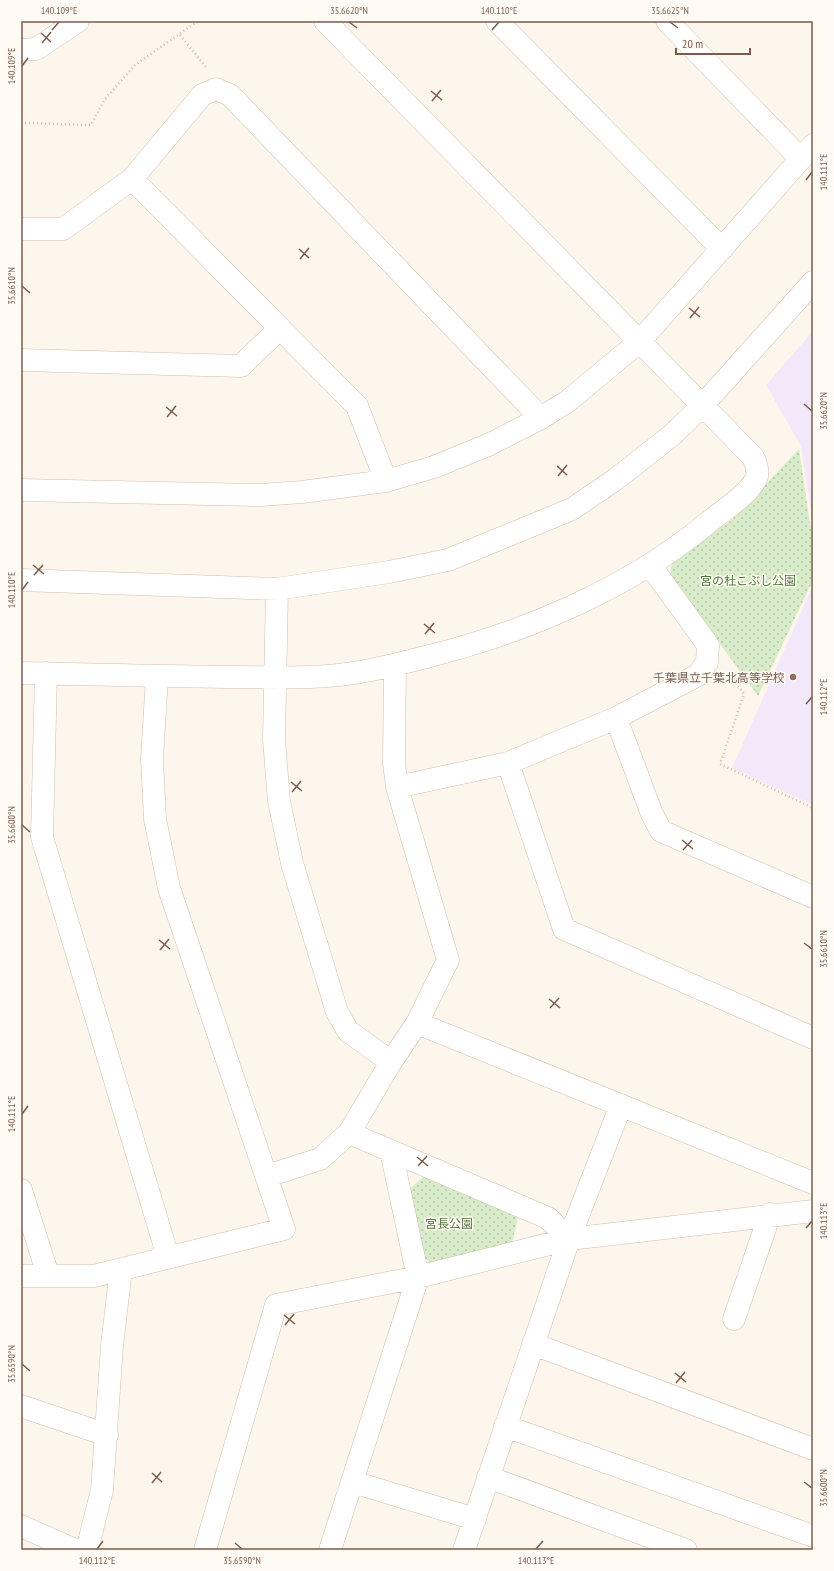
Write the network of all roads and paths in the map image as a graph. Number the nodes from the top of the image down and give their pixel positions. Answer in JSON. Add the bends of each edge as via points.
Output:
{"nodes":[{"id":1,"x":78,"y":21,"type":"edge"},
{"id":2,"x":198,"y":21,"type":"edge"},
{"id":3,"x":325,"y":21,"type":"edge"},
{"id":4,"x":497,"y":21,"type":"edge"},
{"id":5,"x":667,"y":21,"type":"edge"},
{"id":6,"x":180,"y":35,"type":"junction"},
{"id":7,"x":21,"y":50,"type":"edge"},
{"id":8,"x":230,"y":95,"type":"junction"},
{"id":9,"x":21,"y":123,"type":"edge"},
{"id":10,"x":807,"y":152,"type":"edge"},
{"id":11,"x":132,"y":179,"type":"junction"},
{"id":12,"x":21,"y":229,"type":"edge"},
{"id":13,"x":722,"y":249,"type":"junction"},
{"id":14,"x":813,"y":282,"type":"edge"},
{"id":15,"x":280,"y":328,"type":"junction"},
{"id":16,"x":640,"y":341,"type":"junction"},
{"id":17,"x":21,"y":360,"type":"edge"},
{"id":18,"x":702,"y":406,"type":"junction"},
{"id":19,"x":541,"y":418,"type":"junction"},
{"id":20,"x":386,"y":482,"type":"junction"},
{"id":21,"x":21,"y":490,"type":"edge"},
{"id":22,"x":650,"y":565,"type":"junction"},
{"id":23,"x":21,"y":580,"type":"edge"},
{"id":24,"x":277,"y":588,"type":"junction"},
{"id":25,"x":708,"y":645,"type":"junction"},
{"id":26,"x":395,"y":665,"type":"junction"},
{"id":27,"x":21,"y":673,"type":"edge"},
{"id":28,"x":46,"y":673,"type":"junction"},
{"id":29,"x":157,"y":677,"type":"junction"},
{"id":30,"x":277,"y":677,"type":"junction"},
{"id":31,"x":616,"y":718,"type":"junction"},
{"id":32,"x":508,"y":763,"type":"junction"},
{"id":33,"x":396,"y":787,"type":"junction"},
{"id":34,"x":813,"y":808,"type":"edge"},
{"id":35,"x":813,"y":897,"type":"edge"},
{"id":36,"x":417,"y":1023,"type":"junction"},
{"id":37,"x":813,"y":1038,"type":"edge"},
{"id":38,"x":391,"y":1062,"type":"junction"},
{"id":39,"x":621,"y":1105,"type":"junction"},
{"id":40,"x":349,"y":1133,"type":"junction"},
{"id":41,"x":391,"y":1151,"type":"junction"},
{"id":42,"x":268,"y":1176,"type":"junction"},
{"id":43,"x":813,"y":1183,"type":"edge"},
{"id":44,"x":21,"y":1190,"type":"edge"},
{"id":45,"x":813,"y":1210,"type":"edge"},
{"id":46,"x":770,"y":1214,"type":"junction"},
{"id":47,"x":569,"y":1239,"type":"junction"},
{"id":48,"x":168,"y":1257,"type":"junction"},
{"id":49,"x":121,"y":1269,"type":"junction"},
{"id":50,"x":48,"y":1275,"type":"junction"},
{"id":51,"x":21,"y":1276,"type":"edge"},
{"id":52,"x":418,"y":1277,"type":"junction"},
{"id":53,"x":734,"y":1319,"type":"dead end"},
{"id":54,"x":533,"y":1344,"type":"junction"},
{"id":55,"x":21,"y":1406,"type":"edge"},
{"id":56,"x":505,"y":1426,"type":"junction"},
{"id":57,"x":107,"y":1435,"type":"junction"},
{"id":58,"x":813,"y":1449,"type":"edge"},
{"id":59,"x":488,"y":1477,"type":"junction"},
{"id":60,"x":353,"y":1482,"type":"junction"},
{"id":61,"x":475,"y":1519,"type":"junction"},
{"id":62,"x":21,"y":1526,"type":"edge"},
{"id":63,"x":813,"y":1536,"type":"edge"},
{"id":64,"x":75,"y":1550,"type":"edge"},
{"id":65,"x":87,"y":1550,"type":"edge"},
{"id":66,"x":205,"y":1550,"type":"edge"},
{"id":67,"x":330,"y":1550,"type":"edge"},
{"id":68,"x":464,"y":1550,"type":"edge"},
{"id":69,"x":686,"y":1550,"type":"edge"}],
"edges":[{"from":1,"to":7,"type":"street","via":[[36,49]]},
{"from":2,"to":6,"type":"path"},
{"from":3,"to":16,"type":"street"},
{"from":4,"to":13,"type":"street"},
{"from":5,"to":10,"type":"street"},
{"from":6,"to":8,"type":"path"},
{"from":6,"to":9,"type":"path","via":[[135,65],[106,100],[91,125]]},
{"from":8,"to":11,"type":"street","via":[[216,89],[202,95]]},
{"from":8,"to":19,"type":"street"},
{"from":10,"to":13,"type":"street"},
{"from":11,"to":12,"type":"street","via":[[63,229]]},
{"from":11,"to":15,"type":"street"},
{"from":13,"to":16,"type":"street"},
{"from":14,"to":18,"type":"street"},
{"from":15,"to":17,"type":"street","via":[[241,366]]},
{"from":15,"to":20,"type":"street","via":[[357,406]]},
{"from":16,"to":18,"type":"street"},
{"from":16,"to":19,"type":"street","via":[[568,401]]},
{"from":18,"to":22,"type":"street","via":[[753,457],[757,467],[756,477],[751,487],[703,527]]},
{"from":18,"to":24,"type":"street","via":[[650,453],[572,509],[448,560],[382,573]]},
{"from":19,"to":20,"type":"street","via":[[434,467]]},
{"from":20,"to":21,"type":"street","via":[[260,495]]},
{"from":22,"to":25,"type":"street"},
{"from":22,"to":26,"type":"street","via":[[589,598],[527,627],[459,649]]},
{"from":23,"to":24,"type":"street"},
{"from":24,"to":30,"type":"street"},
{"from":25,"to":31,"type":"street","via":[[708,662],[698,674]]},
{"from":25,"to":34,"type":"path","via":[[744,694],[720,764]]},
{"from":26,"to":30,"type":"street","via":[[338,675]]},
{"from":26,"to":33,"type":"street"},
{"from":27,"to":28,"type":"street"},
{"from":28,"to":29,"type":"street"},
{"from":28,"to":48,"type":"street","via":[[42,837]]},
{"from":29,"to":30,"type":"street"},
{"from":29,"to":42,"type":"street","via":[[152,759],[155,819],[169,888]]},
{"from":30,"to":38,"type":"street","via":[[274,740],[279,801],[292,863],[337,1012],[348,1031]]},
{"from":31,"to":32,"type":"street"},
{"from":31,"to":35,"type":"street","via":[[652,814],[661,831]]},
{"from":32,"to":33,"type":"street"},
{"from":32,"to":37,"type":"street","via":[[564,929]]},
{"from":33,"to":36,"type":"street","via":[[448,960]]},
{"from":36,"to":38,"type":"street"},
{"from":36,"to":39,"type":"street"},
{"from":38,"to":40,"type":"street"},
{"from":39,"to":43,"type":"street"},
{"from":39,"to":47,"type":"street"},
{"from":40,"to":41,"type":"street"},
{"from":40,"to":42,"type":"street","via":[[320,1159]]},
{"from":41,"to":47,"type":"street","via":[[548,1218]]},
{"from":41,"to":52,"type":"street"},
{"from":42,"to":48,"type":"street","via":[[284,1229]]},
{"from":44,"to":50,"type":"street"},
{"from":45,"to":46,"type":"street"},
{"from":46,"to":47,"type":"street"},
{"from":46,"to":53,"type":"street"},
{"from":47,"to":52,"type":"street"},
{"from":47,"to":54,"type":"street"},
{"from":48,"to":49,"type":"street"},
{"from":49,"to":50,"type":"street","via":[[94,1276]]},
{"from":49,"to":57,"type":"street","via":[[112,1346]]},
{"from":50,"to":51,"type":"street"},
{"from":52,"to":60,"type":"street"},
{"from":52,"to":66,"type":"street","via":[[276,1305]]},
{"from":54,"to":56,"type":"street"},
{"from":54,"to":58,"type":"street"},
{"from":55,"to":57,"type":"street"},
{"from":56,"to":59,"type":"street"},
{"from":56,"to":63,"type":"street"},
{"from":57,"to":65,"type":"street","via":[[102,1490]]},
{"from":59,"to":61,"type":"street"},
{"from":59,"to":69,"type":"street"},
{"from":60,"to":61,"type":"street"},
{"from":60,"to":67,"type":"street"},
{"from":61,"to":68,"type":"street"},
{"from":62,"to":64,"type":"street"}]}
